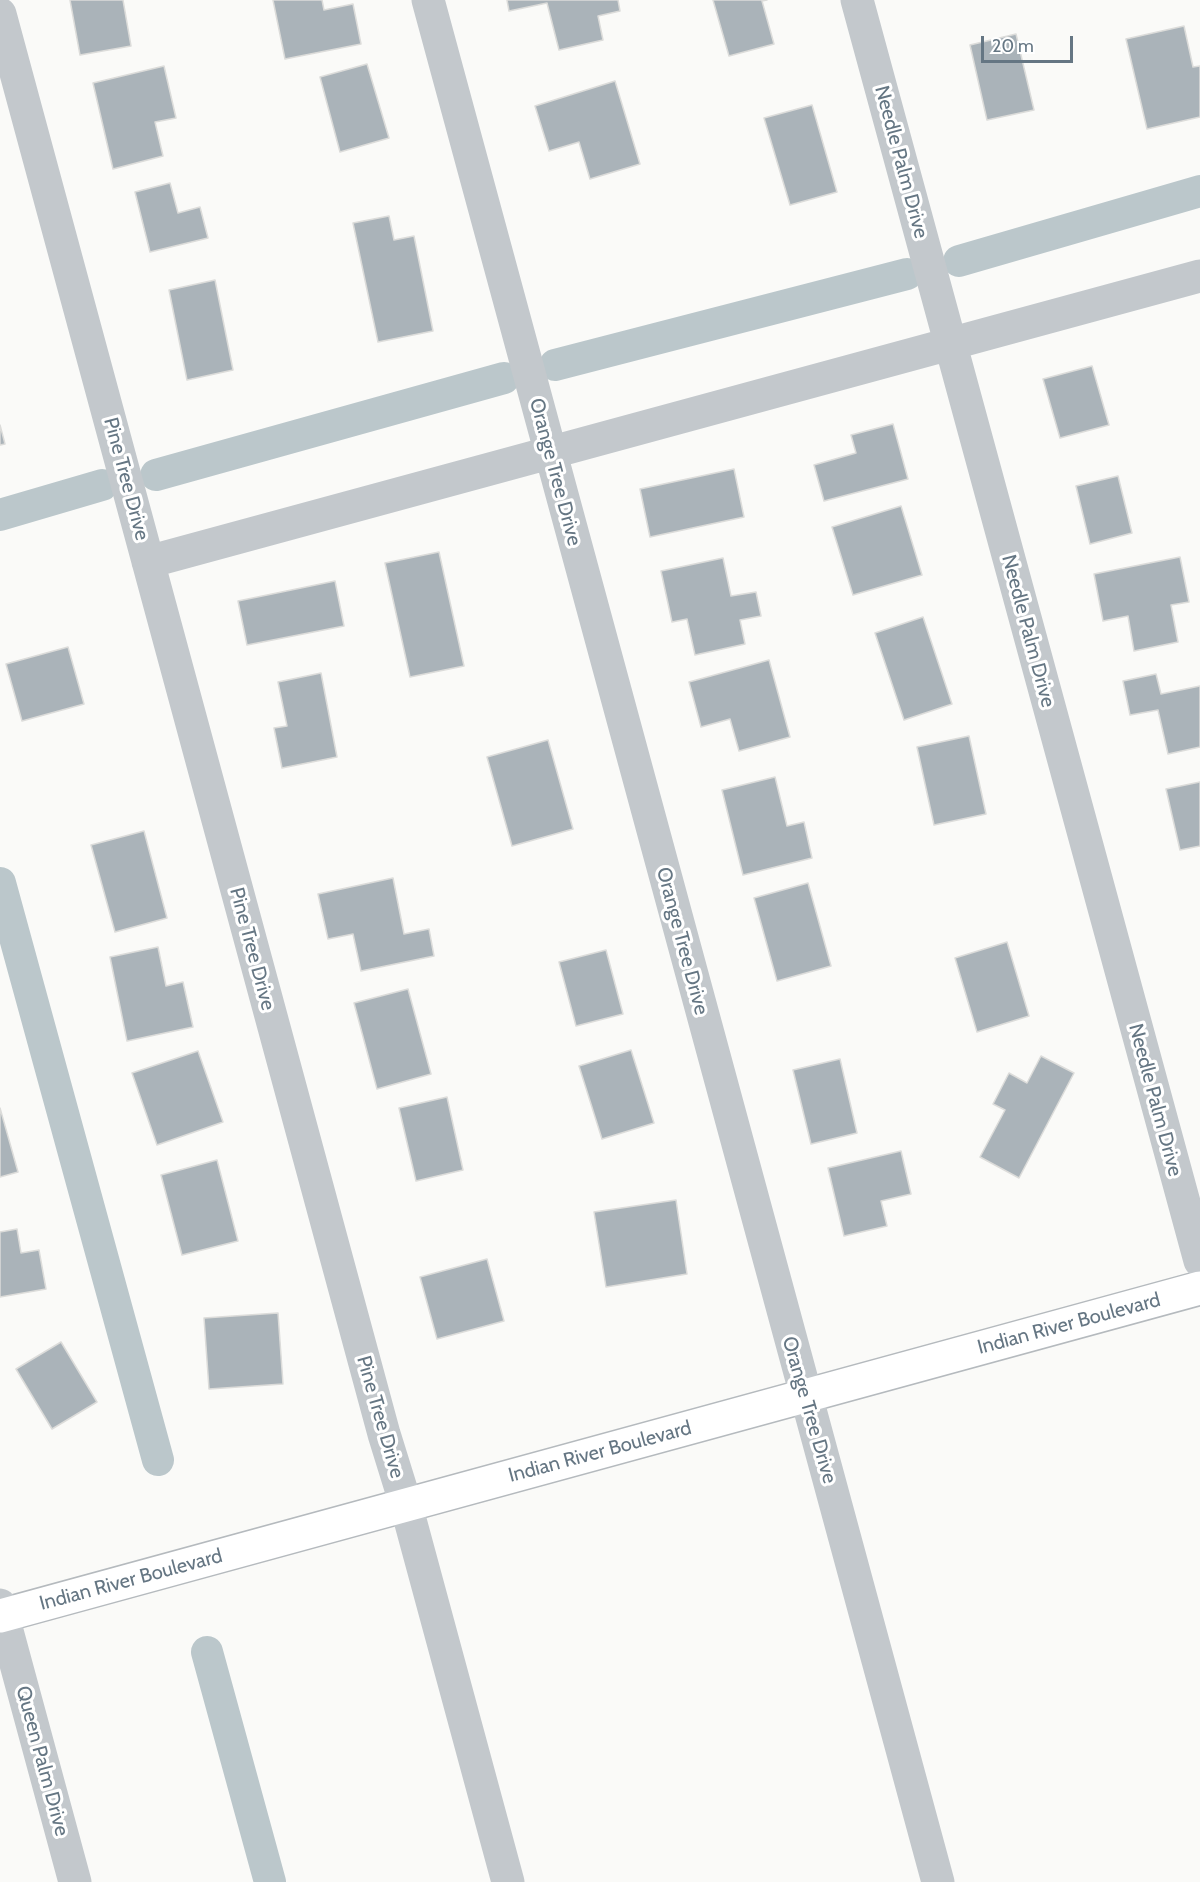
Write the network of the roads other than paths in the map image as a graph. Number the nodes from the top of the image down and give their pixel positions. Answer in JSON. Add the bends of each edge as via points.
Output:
{"nodes":[{"id":1,"x":428,"y":0,"type":"edge"},
{"id":2,"x":857,"y":0,"type":"edge"},
{"id":3,"x":0,"y":14,"type":"edge"},
{"id":4,"x":1200,"y":276,"type":"edge"},
{"id":5,"x":950,"y":344,"type":"junction"},
{"id":6,"x":550,"y":453,"type":"junction"},
{"id":7,"x":148,"y":562,"type":"junction"},
{"id":8,"x":1200,"y":1261,"type":"edge"},
{"id":9,"x":1200,"y":1288,"type":"edge"},
{"id":10,"x":806,"y":1395,"type":"junction"},
{"id":11,"x":406,"y":1505,"type":"junction"},
{"id":12,"x":1,"y":1612,"type":"edge"},
{"id":13,"x":75,"y":1882,"type":"edge"},
{"id":14,"x":508,"y":1882,"type":"edge"},
{"id":15,"x":938,"y":1882,"type":"edge"}],
"edges":[{"from":1,"to":6,"type":"street","name":"Orange Tree Drive"},
{"from":2,"to":5,"type":"street","name":"Needle Palm Drive"},
{"from":3,"to":7,"type":"street","name":"Pine Tree Drive"},
{"from":4,"to":5,"type":"street"},
{"from":5,"to":6,"type":"street"},
{"from":5,"to":8,"type":"street","name":"Needle Palm Drive"},
{"from":6,"to":7,"type":"street"},
{"from":6,"to":10,"type":"street","name":"Orange Tree Drive"},
{"from":7,"to":11,"type":"street","name":"Pine Tree Drive","via":[[377,1411]]},
{"from":9,"to":10,"type":"main road","name":"Indian River Boulevard"},
{"from":10,"to":11,"type":"main road","name":"Indian River Boulevard"},
{"from":10,"to":15,"type":"street","name":"Orange Tree Drive"},
{"from":11,"to":12,"type":"main road","name":"Indian River Boulevard"},
{"from":11,"to":14,"type":"street","name":"Pine Tree Drive"},
{"from":12,"to":13,"type":"street","name":"Queen Palm Drive"}]}
